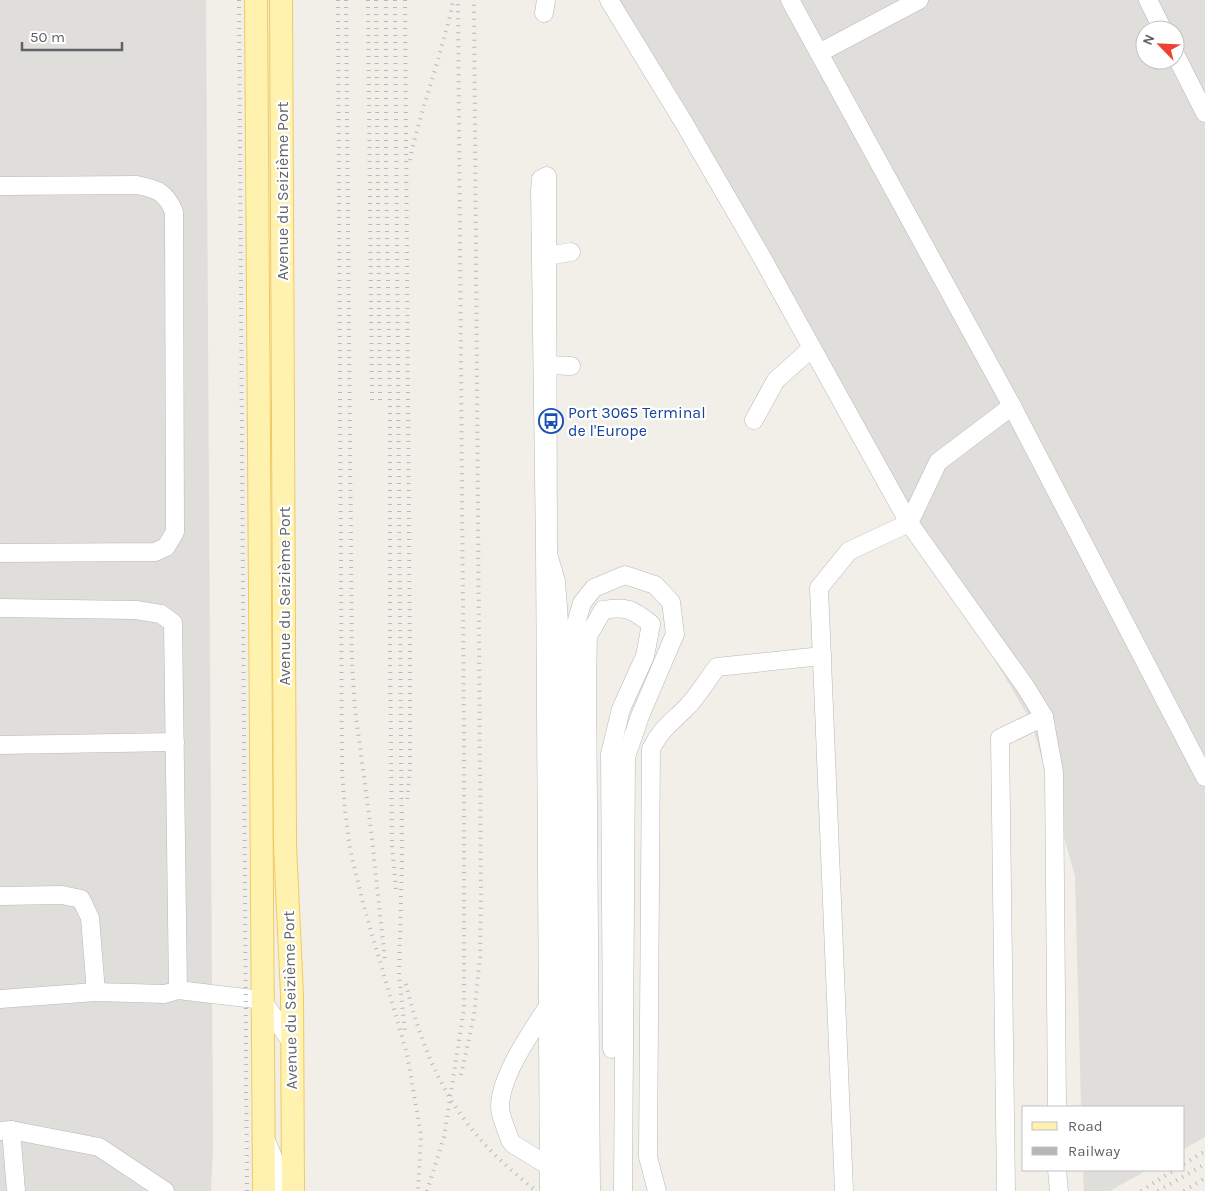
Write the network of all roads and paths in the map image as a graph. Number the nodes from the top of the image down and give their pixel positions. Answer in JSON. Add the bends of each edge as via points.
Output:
{"nodes":[{"id":1,"x":256,"y":0,"type":"edge"},
{"id":2,"x":281,"y":0,"type":"edge"},
{"id":3,"x":609,"y":0,"type":"edge"},
{"id":4,"x":790,"y":0,"type":"edge"},
{"id":5,"x":920,"y":0,"type":"edge"},
{"id":6,"x":1148,"y":0,"type":"edge"},
{"id":7,"x":1158,"y":20,"type":"edge"},
{"id":8,"x":819,"y":53,"type":"junction"},
{"id":9,"x":1183,"y":70,"type":"edge"},
{"id":10,"x":1205,"y":113,"type":"edge"},
{"id":11,"x":0,"y":186,"type":"edge"},
{"id":12,"x":571,"y":252,"type":"dead end"},
{"id":13,"x":548,"y":256,"type":"junction"},
{"id":14,"x":812,"y":348,"type":"junction"},
{"id":15,"x":548,"y":365,"type":"junction"},
{"id":16,"x":570,"y":366,"type":"dead end"},
{"id":17,"x":1012,"y":406,"type":"junction"},
{"id":18,"x":754,"y":420,"type":"dead end"},
{"id":19,"x":909,"y":523,"type":"junction"},
{"id":20,"x":0,"y":552,"type":"edge"},
{"id":21,"x":546,"y":553,"type":"junction"},
{"id":22,"x":0,"y":608,"type":"edge"},
{"id":23,"x":822,"y":656,"type":"junction"},
{"id":24,"x":1044,"y":717,"type":"junction"},
{"id":25,"x":175,"y":742,"type":"junction"},
{"id":26,"x":0,"y":745,"type":"edge"},
{"id":27,"x":1205,"y":777,"type":"edge"},
{"id":28,"x":0,"y":896,"type":"edge"},
{"id":29,"x":178,"y":990,"type":"junction"},
{"id":30,"x":96,"y":992,"type":"junction"},
{"id":31,"x":0,"y":999,"type":"edge"},
{"id":32,"x":262,"y":1000,"type":"junction"},
{"id":33,"x":548,"y":1006,"type":"junction"},
{"id":34,"x":292,"y":1043,"type":"junction"},
{"id":35,"x":1057,"y":1106,"type":"edge"},
{"id":36,"x":6,"y":1131,"type":"edge"},
{"id":37,"x":263,"y":1134,"type":"junction"},
{"id":38,"x":549,"y":1166,"type":"junction"},
{"id":39,"x":1057,"y":1171,"type":"edge"},
{"id":40,"x":16,"y":1191,"type":"edge"},
{"id":41,"x":166,"y":1191,"type":"edge"},
{"id":42,"x":264,"y":1191,"type":"edge"},
{"id":43,"x":279,"y":1191,"type":"edge"},
{"id":44,"x":293,"y":1191,"type":"edge"},
{"id":45,"x":549,"y":1191,"type":"edge"},
{"id":46,"x":564,"y":1191,"type":"edge"},
{"id":47,"x":578,"y":1191,"type":"edge"},
{"id":48,"x":591,"y":1191,"type":"edge"},
{"id":49,"x":612,"y":1191,"type":"edge"},
{"id":50,"x":623,"y":1191,"type":"edge"},
{"id":51,"x":657,"y":1191,"type":"edge"},
{"id":52,"x":844,"y":1191,"type":"edge"},
{"id":53,"x":1006,"y":1191,"type":"edge"},
{"id":54,"x":1059,"y":1191,"type":"edge"}],
"edges":[{"from":1,"to":32,"type":"main road","name":"Avenue du Seizième Port"},
{"from":2,"to":34,"type":"main road","name":"Avenue du Seizième Port","via":[[284,845]]},
{"from":3,"to":14,"type":"lane","via":[[689,131]]},
{"from":4,"to":8,"type":"lane"},
{"from":5,"to":8,"type":"lane"},
{"from":6,"to":7,"type":"lane"},
{"from":8,"to":17,"type":"lane"},
{"from":9,"to":10,"type":"lane"},
{"from":11,"to":20,"type":"lane","via":[[136,184],[152,188],[168,198],[174,212],[175,532],[166,547],[155,552]]},
{"from":12,"to":13,"type":"lane"},
{"from":13,"to":15,"type":"lane"},
{"from":13,"to":21,"type":"lane","via":[[547,176],[541,179],[540,191]]},
{"from":14,"to":18,"type":"lane","via":[[776,380]]},
{"from":14,"to":19,"type":"lane"},
{"from":15,"to":16,"type":"lane"},
{"from":15,"to":21,"type":"lane"},
{"from":17,"to":19,"type":"lane","via":[[938,462]]},
{"from":17,"to":27,"type":"lane"},
{"from":19,"to":23,"type":"lane","via":[[849,551],[819,588]]},
{"from":19,"to":24,"type":"lane"},
{"from":21,"to":33,"type":"lane"},
{"from":21,"to":46,"type":"lane","via":[[556,581],[559,622]]},
{"from":22,"to":25,"type":"lane","via":[[136,610],[161,614],[173,623]]},
{"from":23,"to":51,"type":"lane","via":[[717,667],[687,707],[667,724],[651,749],[648,1157]]},
{"from":23,"to":52,"type":"lane"},
{"from":24,"to":35,"type":"lane","via":[[1054,772]]},
{"from":24,"to":53,"type":"lane","via":[[1000,738]]},
{"from":25,"to":26,"type":"lane"},
{"from":25,"to":29,"type":"lane"},
{"from":28,"to":30,"type":"lane","via":[[62,895],[81,899],[90,918]]},
{"from":29,"to":30,"type":"lane","via":[[165,994]]},
{"from":29,"to":32,"type":"lane"},
{"from":30,"to":31,"type":"lane"},
{"from":32,"to":34,"type":"lane"},
{"from":32,"to":37,"type":"main road","name":"Avenue du Seizième Port"},
{"from":33,"to":38,"type":"lane"},
{"from":33,"to":38,"type":"lane","via":[[516,1058],[500,1108],[513,1144]]},
{"from":34,"to":44,"type":"main road","name":"Avenue du Seizième Port"},
{"from":36,"to":40,"type":"lane"},
{"from":36,"to":41,"type":"lane","via":[[98,1147]]},
{"from":37,"to":42,"type":"main road","name":"Avenue du Seizième Port"},
{"from":37,"to":43,"type":"lane","via":[[274,1157]]},
{"from":38,"to":45,"type":"lane"},
{"from":39,"to":54,"type":"lane"},
{"from":47,"to":50,"type":"lane","via":[[573,634],[582,603],[594,588],[625,575],[656,585],[670,602],[674,634],[626,757]]},
{"from":48,"to":49,"type":"lane","via":[[588,636],[603,610],[620,607],[636,612],[650,624],[645,656],[621,710],[610,754]]}]}
